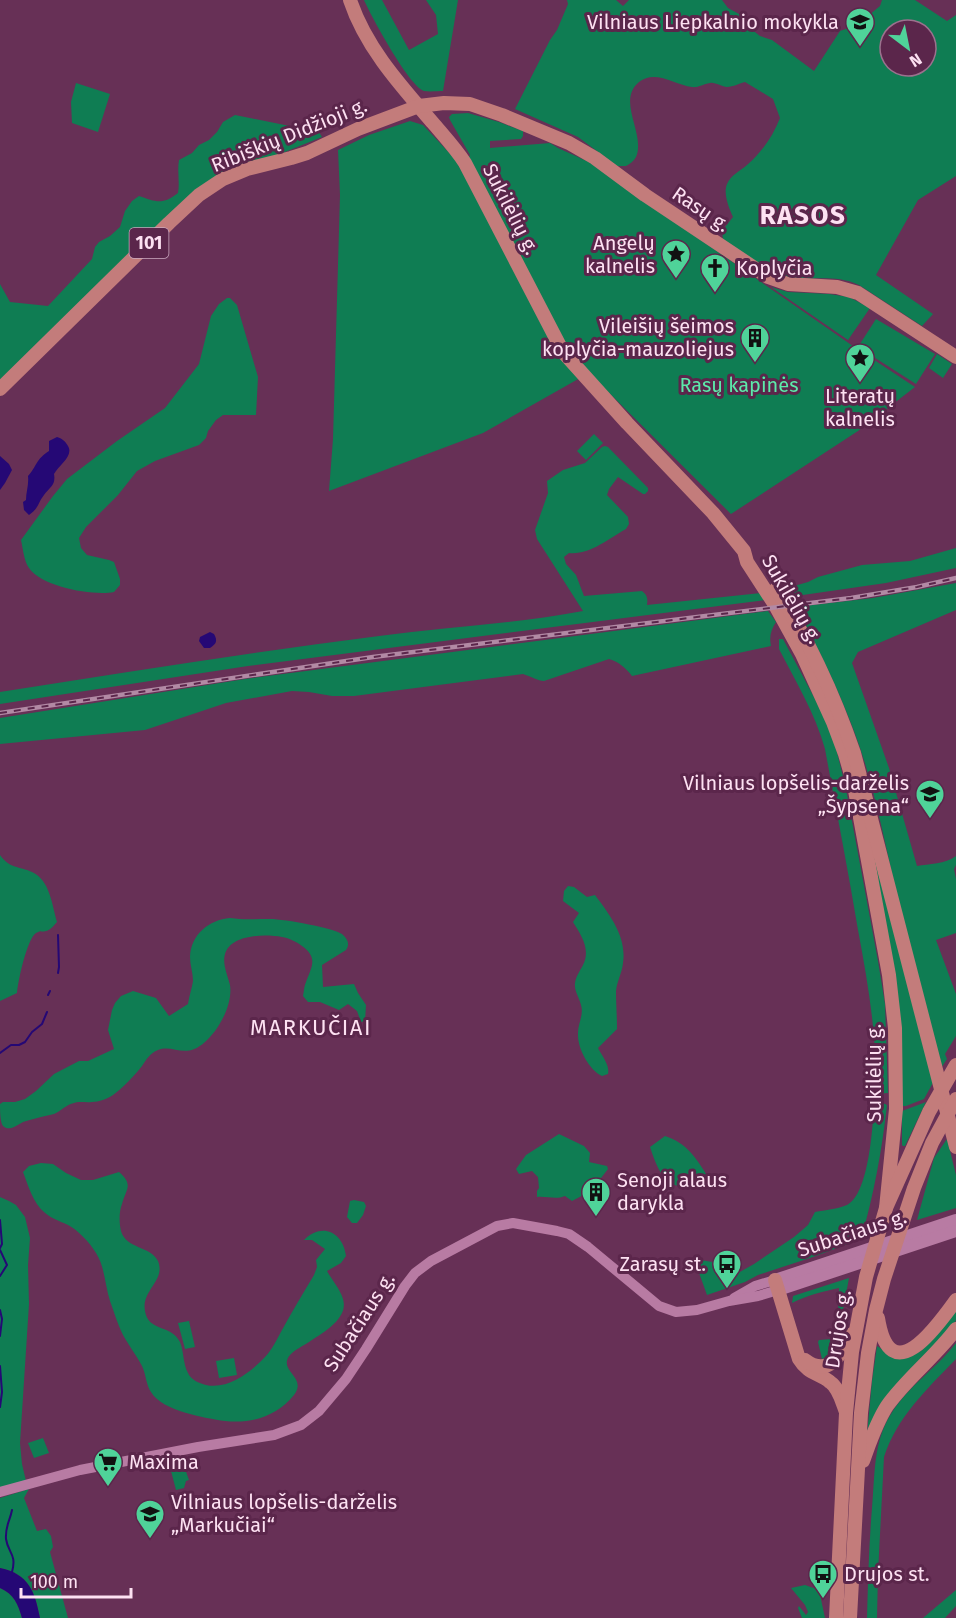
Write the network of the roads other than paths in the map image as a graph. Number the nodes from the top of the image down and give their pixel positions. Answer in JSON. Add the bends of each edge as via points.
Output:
{"nodes":[{"id":1,"x":350,"y":0,"type":"edge"},
{"id":2,"x":419,"y":106,"type":"junction"},
{"id":3,"x":956,"y":357,"type":"edge"},
{"id":4,"x":0,"y":389,"type":"edge"},
{"id":5,"x":744,"y":551,"type":"junction"},
{"id":6,"x":956,"y":1065,"type":"edge"},
{"id":7,"x":956,"y":1099,"type":"edge"},
{"id":8,"x":956,"y":1147,"type":"edge"},
{"id":9,"x":884,"y":1212,"type":"junction"},
{"id":10,"x":956,"y":1220,"type":"edge"},
{"id":11,"x":956,"y":1231,"type":"edge"},
{"id":12,"x":777,"y":1285,"type":"junction"},
{"id":13,"x":956,"y":1300,"type":"edge"},
{"id":14,"x":876,"y":1310,"type":"junction"},
{"id":15,"x":856,"y":1327,"type":"junction"},
{"id":16,"x":956,"y":1329,"type":"edge"},
{"id":17,"x":796,"y":1344,"type":"junction"},
{"id":18,"x":846,"y":1413,"type":"junction"},
{"id":19,"x":857,"y":1477,"type":"junction"},
{"id":20,"x":0,"y":1492,"type":"edge"},
{"id":21,"x":838,"y":1566,"type":"junction"},
{"id":22,"x":852,"y":1568,"type":"junction"},
{"id":23,"x":836,"y":1618,"type":"edge"},
{"id":24,"x":850,"y":1618,"type":"edge"}],
"edges":[{"from":1,"to":2,"type":"main road","name":"Sukilėlių g.","via":[[385,65]]},
{"from":2,"to":3,"type":"main road","name":"Rasų g.","number":"101","via":[[470,104],[569,143],[768,277],[788,284],[837,287],[858,293]]},
{"from":2,"to":4,"type":"main road","name":"Ribiškių Didžioji g.","number":"101","via":[[307,153],[222,178],[199,195]]},
{"from":2,"to":5,"type":"main road","name":"Sukilėlių g.","via":[[465,164],[567,358]]},
{"from":5,"to":8,"type":"main road","via":[[763,571],[790,612],[832,695],[851,744]]},
{"from":5,"to":9,"type":"main road","name":"Sukilėlių g.","via":[[819,689],[854,785],[895,1028],[896,1109]]},
{"from":6,"to":9,"type":"main road","name":"Drujos g.","via":[[929,1112]]},
{"from":7,"to":14,"type":"main road","name":"Drujos g.","via":[[932,1143]]},
{"from":9,"to":15,"type":"main road","name":"Drujos g."},
{"from":10,"to":12,"type":"main road","name":"Subačiaus g."},
{"from":11,"to":12,"type":"main road","name":"Subačiaus g."},
{"from":12,"to":17,"type":"main road"},
{"from":12,"to":20,"type":"street","name":"Subačiaus g.","via":[[755,1286],[729,1301],[676,1312],[659,1306],[569,1234],[513,1223],[497,1226],[415,1273],[346,1379],[319,1412],[301,1425],[274,1435],[62,1474]]},
{"from":13,"to":14,"type":"main road","via":[[924,1341],[903,1352],[884,1343]]},
{"from":14,"to":19,"type":"main road","name":"Drujos g.","via":[[864,1383]]},
{"from":15,"to":17,"type":"main road","via":[[838,1358],[826,1366],[808,1363]]},
{"from":15,"to":18,"type":"main road","name":"Drujos g."},
{"from":16,"to":19,"type":"main road","via":[[886,1408]]},
{"from":17,"to":18,"type":"main road","via":[[803,1366],[834,1385]]},
{"from":18,"to":21,"type":"main road","name":"Drujos g."},
{"from":19,"to":22,"type":"main road","name":"Drujos g."},
{"from":21,"to":22,"type":"main road"},
{"from":21,"to":23,"type":"main road","name":"Drujos g."},
{"from":22,"to":24,"type":"main road","name":"Drujos g."}]}
